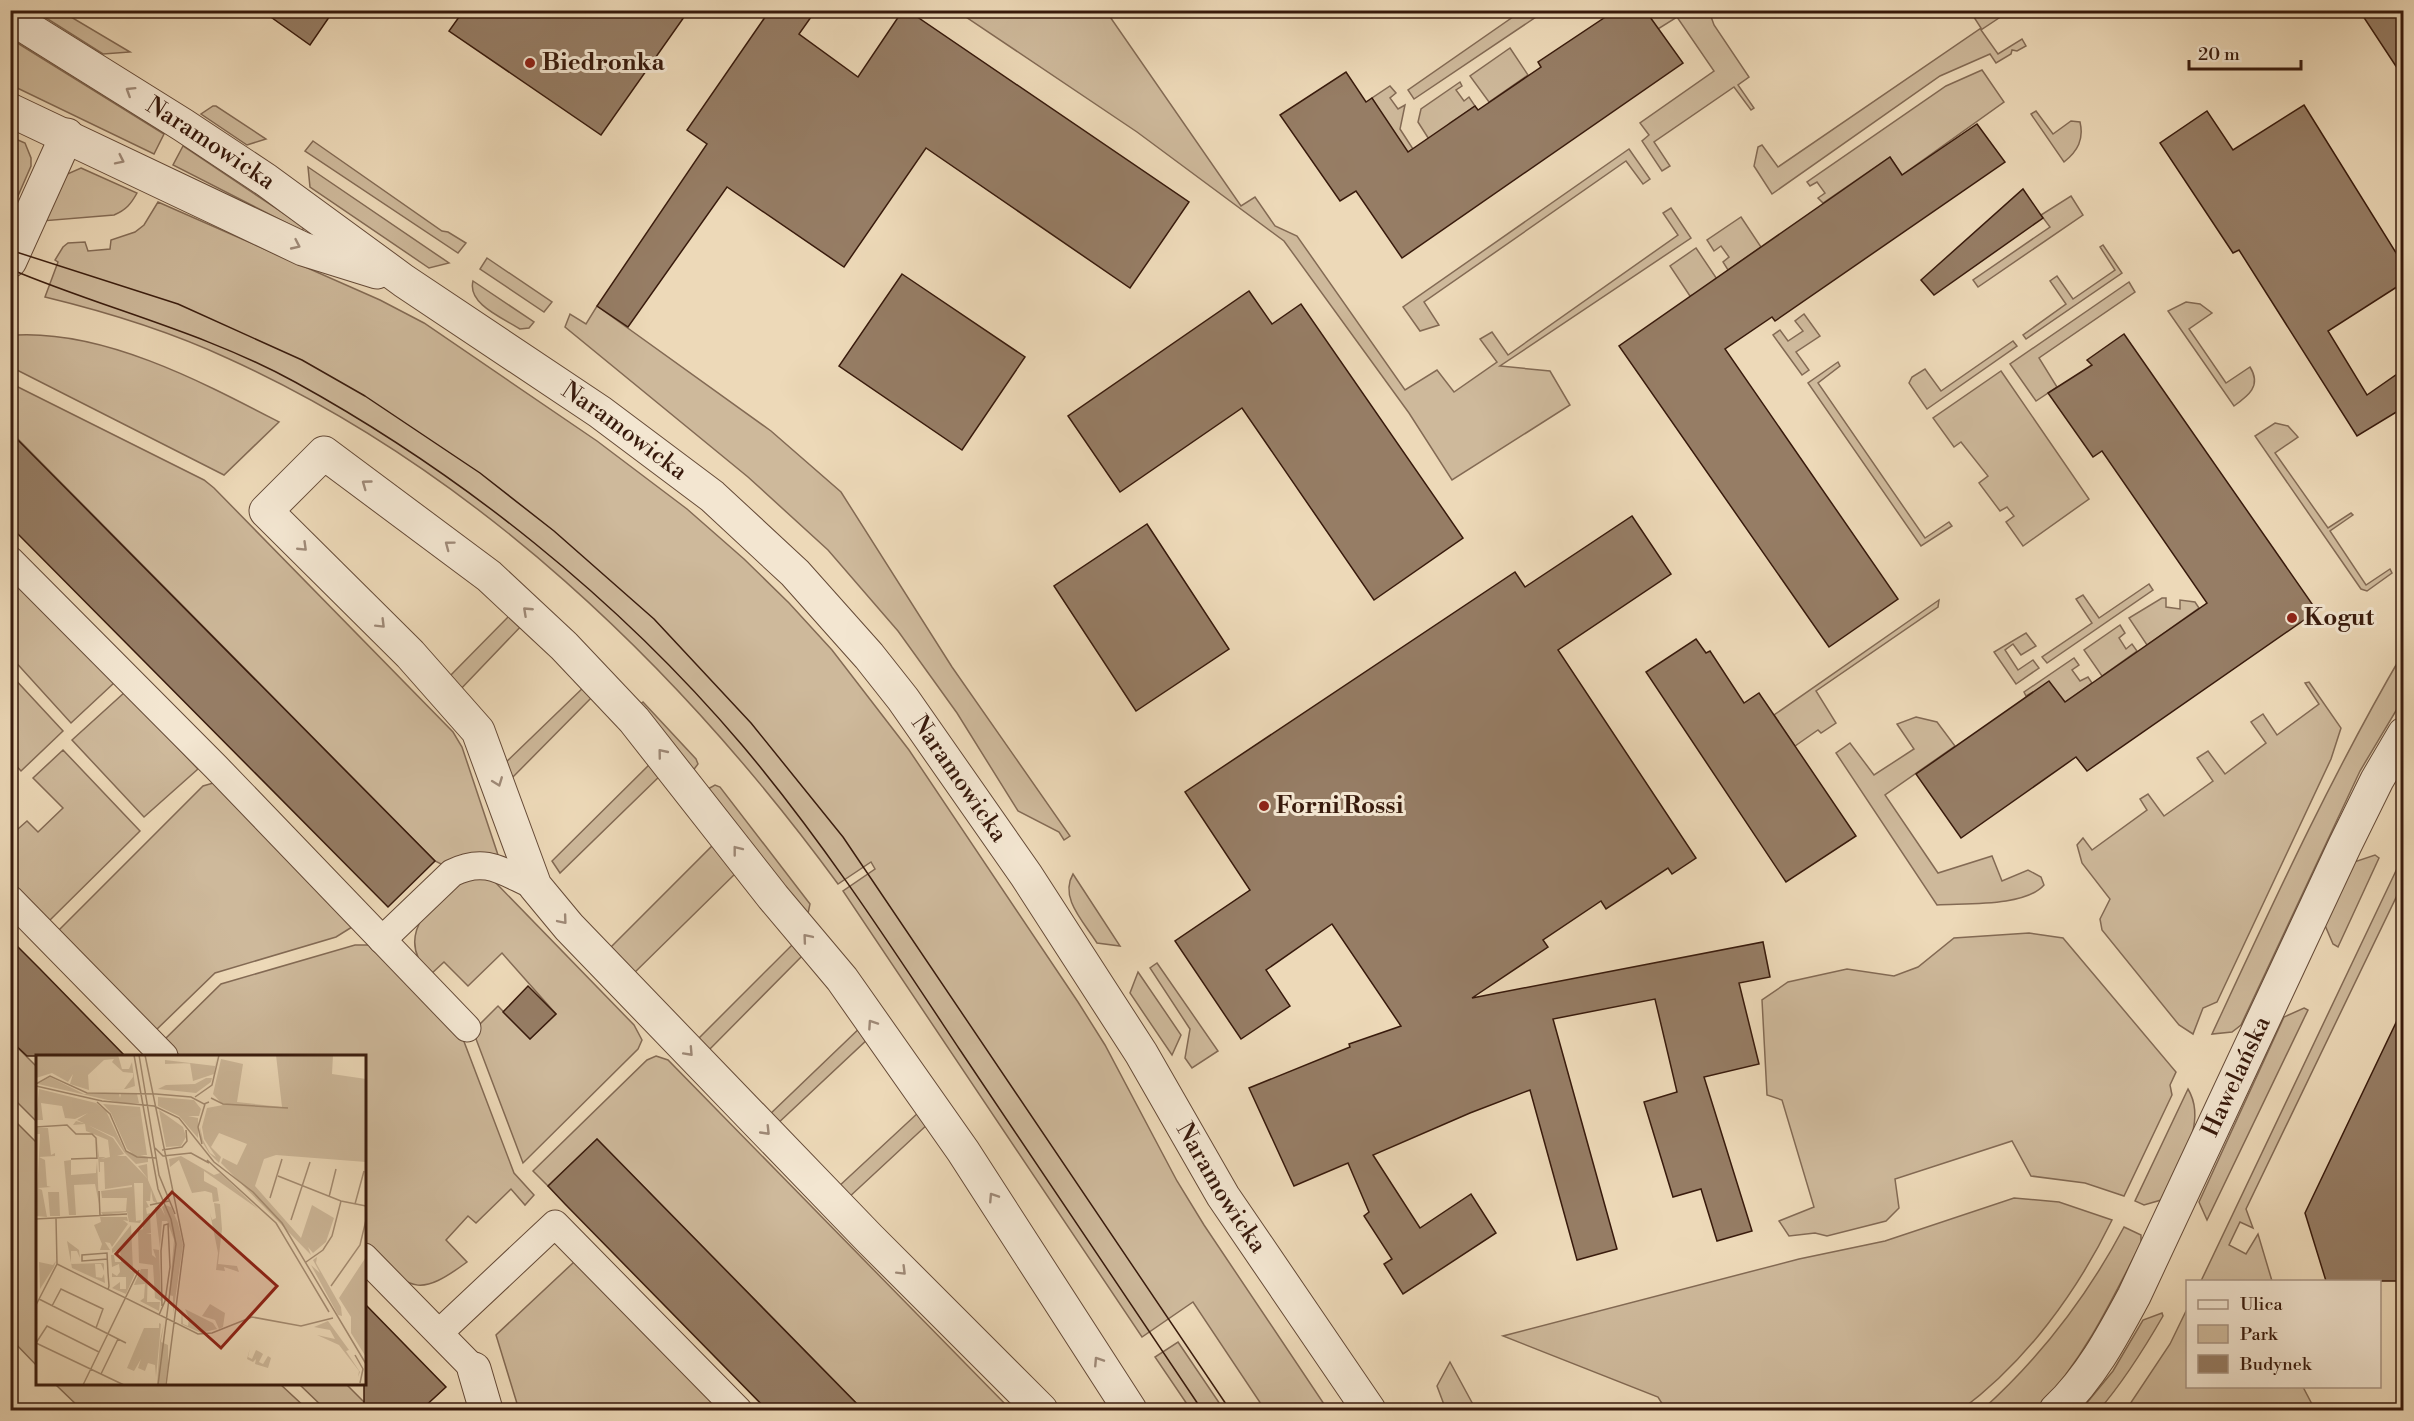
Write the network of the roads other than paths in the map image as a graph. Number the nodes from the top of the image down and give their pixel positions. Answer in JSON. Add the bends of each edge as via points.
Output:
{"nodes":[{"id":1,"x":10,"y":17,"type":"edge"},
{"id":2,"x":10,"y":110,"type":"edge"},
{"id":3,"x":67,"y":135,"type":"junction"},
{"id":4,"x":10,"y":261,"type":"edge"},
{"id":5,"x":404,"y":281,"type":"junction"},
{"id":6,"x":10,"y":560,"type":"edge"},
{"id":7,"x":2403,"y":734,"type":"edge"},
{"id":8,"x":535,"y":886,"type":"junction"},
{"id":9,"x":10,"y":899,"type":"edge"},
{"id":10,"x":382,"y":940,"type":"junction"},
{"id":11,"x":467,"y":1028,"type":"dead end"},
{"id":12,"x":163,"y":1055,"type":"edge"},
{"id":13,"x":366,"y":1259,"type":"edge"},
{"id":14,"x":440,"y":1332,"type":"junction"},
{"id":15,"x":474,"y":1369,"type":"joint"},
{"id":16,"x":486,"y":1410,"type":"edge"},
{"id":17,"x":738,"y":1410,"type":"edge"},
{"id":18,"x":1041,"y":1410,"type":"edge"},
{"id":19,"x":1130,"y":1410,"type":"edge"},
{"id":20,"x":1369,"y":1410,"type":"edge"},
{"id":21,"x":2056,"y":1410,"type":"edge"}],
"edges":[{"from":5,"to":1,"type":"street","name":"Naramowicka","one_way":true,"via":[[248,168]]},
{"from":2,"to":3,"type":"street","name":"Naramowicka"},
{"from":3,"to":4,"type":"street"},
{"from":3,"to":5,"type":"street","name":"Naramowicka","one_way":true,"via":[[303,249]]},
{"from":5,"to":20,"type":"street","name":"Naramowicka","via":[[591,406],[712,496],[795,573],[862,647],[1033,885],[1141,1053],[1223,1196]]},
{"from":6,"to":10,"type":"street"},
{"from":7,"to":21,"type":"street","name":"Hawelańska","via":[[2345,845],[2134,1296],[2090,1372]]},
{"from":8,"to":10,"type":"street","via":[[487,864],[465,867],[452,873]]},
{"from":8,"to":18,"type":"street","one_way":true,"via":[[569,927],[725,1090]]},
{"from":19,"to":8,"type":"street","one_way":true,"via":[[969,1161],[842,979],[634,720],[564,646],[489,576],[324,453],[266,511],[410,654],[478,731]]},
{"from":9,"to":12,"type":"street"},
{"from":10,"to":11,"type":"street"},
{"from":13,"to":14,"type":"street"},
{"from":14,"to":15,"type":"street"},
{"from":14,"to":17,"type":"street","via":[[555,1224]]},
{"from":15,"to":16,"type":"street"}]}
